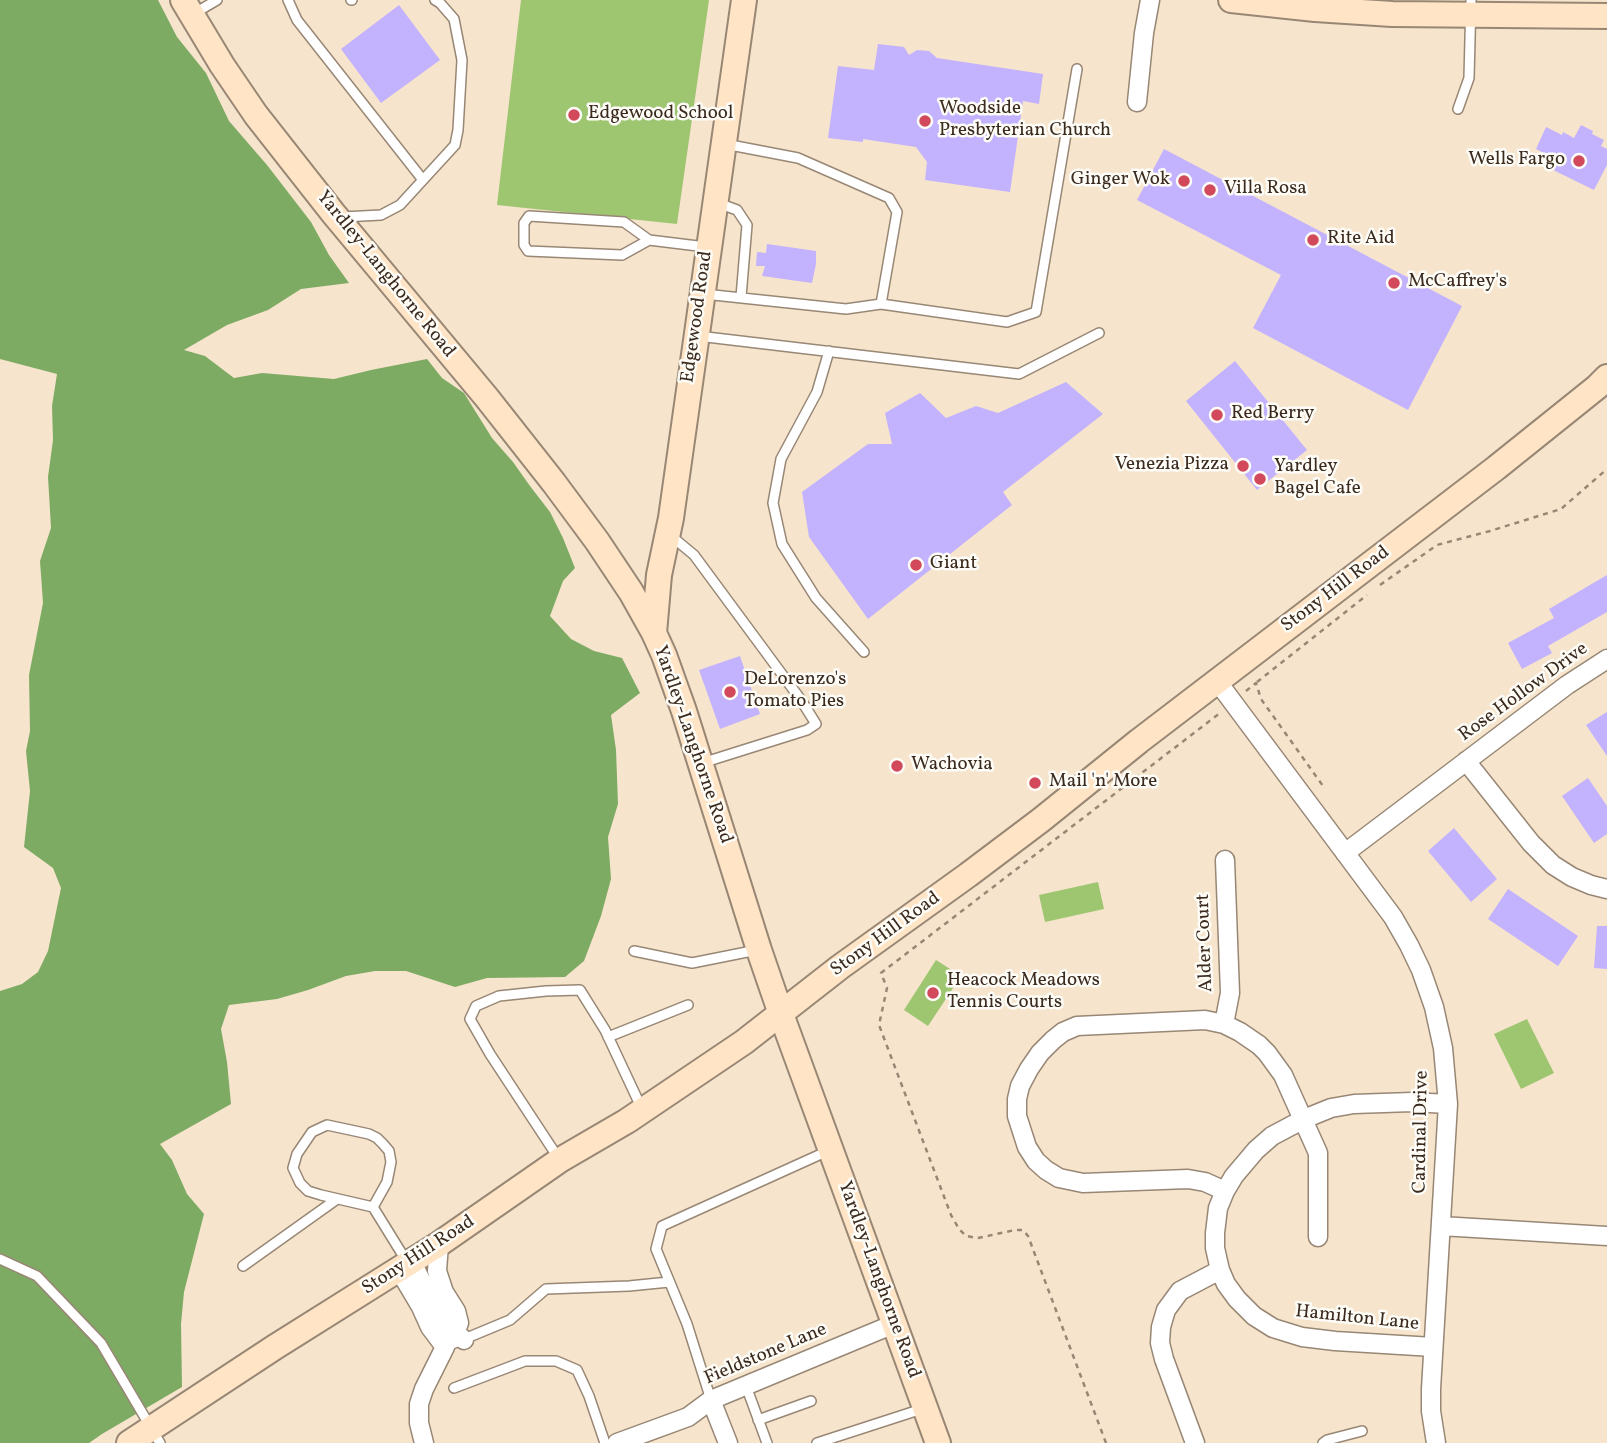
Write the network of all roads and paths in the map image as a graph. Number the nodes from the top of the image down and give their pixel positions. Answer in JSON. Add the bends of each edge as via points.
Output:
{"nodes":[{"id":1,"x":217,"y":0,"type":"edge"},
{"id":2,"x":288,"y":0,"type":"edge"},
{"id":3,"x":435,"y":0,"type":"edge"},
{"id":4,"x":744,"y":0,"type":"edge"},
{"id":5,"x":1150,"y":0,"type":"edge"},
{"id":6,"x":1231,"y":0,"type":"edge"},
{"id":7,"x":1471,"y":7,"type":"edge"},
{"id":8,"x":187,"y":8,"type":"edge"},
{"id":9,"x":1607,"y":16,"type":"edge"},
{"id":10,"x":1077,"y":69,"type":"dead end"},
{"id":11,"x":1137,"y":102,"type":"dead end"},
{"id":12,"x":1458,"y":109,"type":"dead end"},
{"id":13,"x":723,"y":144,"type":"junction"},
{"id":14,"x":424,"y":180,"type":"junction"},
{"id":15,"x":715,"y":202,"type":"junction"},
{"id":16,"x":338,"y":218,"type":"junction"},
{"id":17,"x":649,"y":240,"type":"junction"},
{"id":18,"x":708,"y":247,"type":"junction"},
{"id":19,"x":702,"y":293,"type":"junction"},
{"id":20,"x":741,"y":297,"type":"junction"},
{"id":21,"x":881,"y":304,"type":"junction"},
{"id":22,"x":1099,"y":333,"type":"dead end"},
{"id":23,"x":696,"y":335,"type":"junction"},
{"id":24,"x":828,"y":351,"type":"junction"},
{"id":25,"x":1607,"y":377,"type":"edge"},
{"id":26,"x":1607,"y":469,"type":"edge"},
{"id":27,"x":668,"y":533,"type":"junction"},
{"id":28,"x":654,"y":633,"type":"junction"},
{"id":29,"x":864,"y":652,"type":"dead end"},
{"id":30,"x":1607,"y":659,"type":"edge"},
{"id":31,"x":1217,"y":681,"type":"junction"},
{"id":32,"x":1256,"y":683,"type":"junction"},
{"id":33,"x":1233,"y":702,"type":"junction"},
{"id":34,"x":1466,"y":761,"type":"junction"},
{"id":35,"x":701,"y":763,"type":"junction"},
{"id":36,"x":1323,"y":786,"type":"dead end"},
{"id":37,"x":1345,"y":853,"type":"junction"},
{"id":38,"x":1225,"y":860,"type":"dead end"},
{"id":39,"x":1607,"y":888,"type":"edge"},
{"id":40,"x":759,"y":950,"type":"junction"},
{"id":41,"x":634,"y":951,"type":"dead end"},
{"id":42,"x":688,"y":1005,"type":"dead end"},
{"id":43,"x":781,"y":1014,"type":"junction"},
{"id":44,"x":1224,"y":1024,"type":"junction"},
{"id":45,"x":608,"y":1037,"type":"junction"},
{"id":46,"x":1448,"y":1104,"type":"junction"},
{"id":47,"x":643,"y":1111,"type":"junction"},
{"id":48,"x":1304,"y":1119,"type":"junction"},
{"id":49,"x":830,"y":1150,"type":"junction"},
{"id":50,"x":560,"y":1160,"type":"junction"},
{"id":51,"x":1225,"y":1191,"type":"junction"},
{"id":52,"x":337,"y":1199,"type":"junction"},
{"id":53,"x":373,"y":1207,"type":"junction"},
{"id":54,"x":1441,"y":1226,"type":"junction"},
{"id":55,"x":1607,"y":1236,"type":"edge"},
{"id":56,"x":1318,"y":1237,"type":"dead end"},
{"id":57,"x":439,"y":1244,"type":"junction"},
{"id":58,"x":0,"y":1259,"type":"edge"},
{"id":59,"x":406,"y":1265,"type":"junction"},
{"id":60,"x":243,"y":1266,"type":"dead end"},
{"id":61,"x":1220,"y":1270,"type":"junction"},
{"id":62,"x":669,"y":1282,"type":"junction"},
{"id":63,"x":894,"y":1324,"type":"junction"},
{"id":64,"x":455,"y":1340,"type":"junction"},
{"id":65,"x":1433,"y":1348,"type":"junction"},
{"id":66,"x":746,"y":1386,"type":"junction"},
{"id":67,"x":454,"y":1388,"type":"dead end"},
{"id":68,"x":710,"y":1400,"type":"junction"},
{"id":69,"x":811,"y":1401,"type":"dead end"},
{"id":70,"x":925,"y":1408,"type":"junction"},
{"id":71,"x":758,"y":1420,"type":"junction"},
{"id":72,"x":1362,"y":1431,"type":"dead end"},
{"id":73,"x":156,"y":1436,"type":"edge"},
{"id":74,"x":129,"y":1443,"type":"edge"},
{"id":75,"x":424,"y":1443,"type":"edge"},
{"id":76,"x":605,"y":1443,"type":"edge"},
{"id":77,"x":617,"y":1443,"type":"edge"},
{"id":78,"x":728,"y":1443,"type":"edge"},
{"id":79,"x":767,"y":1443,"type":"edge"},
{"id":80,"x":817,"y":1443,"type":"edge"},
{"id":81,"x":938,"y":1443,"type":"edge"},
{"id":82,"x":1106,"y":1443,"type":"edge"},
{"id":83,"x":1195,"y":1443,"type":"edge"},
{"id":84,"x":1323,"y":1443,"type":"edge"},
{"id":85,"x":1436,"y":1443,"type":"edge"}],
"edges":[{"from":1,"to":8,"type":"lane"},
{"from":2,"to":14,"type":"lane","via":[[297,20]]},
{"from":3,"to":14,"type":"lane","via":[[454,19],[462,60],[461,98],[455,145]]},
{"from":4,"to":13,"type":"street","name":"Edgewood Road"},
{"from":5,"to":11,"type":"street"},
{"from":6,"to":7,"type":"street","via":[[1379,13]]},
{"from":7,"to":9,"type":"street"},
{"from":7,"to":12,"type":"lane","via":[[1469,78]]},
{"from":8,"to":16,"type":"street","name":"Yardley-Langhorne Road","via":[[256,116]]},
{"from":10,"to":21,"type":"lane","via":[[1036,312],[1007,322]]},
{"from":13,"to":15,"type":"street","name":"Edgewood Road"},
{"from":13,"to":21,"type":"lane","via":[[798,158],[889,198],[897,212]]},
{"from":14,"to":16,"type":"lane","via":[[400,205],[381,215]]},
{"from":15,"to":18,"type":"street","name":"Edgewood Road"},
{"from":15,"to":20,"type":"lane","via":[[737,210],[747,225]]},
{"from":16,"to":28,"type":"street","name":"Yardley-Langhorne Road","via":[[554,483],[618,572]]},
{"from":17,"to":17,"type":"lane","via":[[622,256],[528,251],[524,223],[529,216],[624,222]]},
{"from":17,"to":18,"type":"lane"},
{"from":18,"to":19,"type":"street","name":"Edgewood Road"},
{"from":19,"to":20,"type":"lane"},
{"from":19,"to":23,"type":"street","name":"Edgewood Road"},
{"from":20,"to":21,"type":"lane","via":[[845,309]]},
{"from":22,"to":24,"type":"lane","via":[[1019,373]]},
{"from":23,"to":24,"type":"lane"},
{"from":23,"to":27,"type":"street","name":"Edgewood Road"},
{"from":24,"to":29,"type":"lane","via":[[817,392],[781,459],[773,503],[782,544],[817,598]]},
{"from":25,"to":31,"type":"street","name":"Stony Hill Road","via":[[1496,468]]},
{"from":26,"to":32,"type":"path","via":[[1561,509],[1437,545],[1376,587]]},
{"from":27,"to":28,"type":"street","name":"Edgewood Road"},
{"from":27,"to":35,"type":"lane","via":[[694,555],[816,724]]},
{"from":28,"to":35,"type":"street","name":"Yardley-Langhorne Road"},
{"from":30,"to":34,"type":"street","name":"Rose Hollow Drive"},
{"from":31,"to":33,"type":"street","name":"Cardinal Drive"},
{"from":31,"to":43,"type":"street","name":"Stony Hill Road","via":[[1041,820]]},
{"from":32,"to":33,"type":"path"},
{"from":32,"to":36,"type":"path","via":[[1261,699]]},
{"from":33,"to":37,"type":"street","name":"Cardinal Drive"},
{"from":33,"to":82,"type":"path","via":[[881,973],[887,988],[879,1024],[951,1215],[966,1236],[1016,1230],[1028,1236]]},
{"from":34,"to":37,"type":"street","name":"Rose Hollow Drive"},
{"from":34,"to":39,"type":"street","name":"Rose Hollow Drive","via":[[1553,865],[1572,877]]},
{"from":35,"to":40,"type":"street","name":"Yardley-Langhorne Road"},
{"from":37,"to":46,"type":"street","name":"Cardinal Drive","via":[[1393,917],[1426,981],[1443,1048]]},
{"from":38,"to":44,"type":"street","name":"Alder Court","via":[[1230,993]]},
{"from":40,"to":41,"type":"lane","via":[[692,963]]},
{"from":40,"to":43,"type":"street","name":"Yardley-Langhorne Road"},
{"from":42,"to":45,"type":"lane"},
{"from":43,"to":47,"type":"street","name":"Stony Hill Road"},
{"from":43,"to":49,"type":"street","name":"Yardley-Langhorne Road"},
{"from":44,"to":48,"type":"street","via":[[1267,1053]]},
{"from":44,"to":51,"type":"street","via":[[1205,1020],[1077,1026],[1063,1032],[1040,1053],[1024,1077],[1017,1116],[1036,1161],[1059,1178],[1083,1183],[1188,1179]]},
{"from":45,"to":47,"type":"lane"},
{"from":45,"to":50,"type":"lane","via":[[580,990],[499,996],[476,1006],[470,1019]]},
{"from":46,"to":48,"type":"street","name":"Hamilton Lane","via":[[1354,1104]]},
{"from":46,"to":54,"type":"street","name":"Cardinal Drive"},
{"from":47,"to":50,"type":"street","name":"Stony Hill Road"},
{"from":48,"to":51,"type":"street","name":"Hamilton Lane","via":[[1256,1150]]},
{"from":48,"to":56,"type":"street","via":[[1318,1153]]},
{"from":49,"to":62,"type":"lane","via":[[662,1227],[656,1250]]},
{"from":49,"to":63,"type":"street","name":"Yardley-Langhorne Road"},
{"from":50,"to":57,"type":"street","name":"Stony Hill Road"},
{"from":51,"to":61,"type":"street","name":"Hamilton Lane","via":[[1215,1233]]},
{"from":52,"to":53,"type":"lane"},
{"from":52,"to":53,"type":"lane","via":[[308,1191],[293,1168],[296,1154],[312,1132],[327,1125],[369,1134],[389,1151],[387,1182]]},
{"from":52,"to":60,"type":"lane"},
{"from":53,"to":59,"type":"lane"},
{"from":54,"to":55,"type":"street"},
{"from":54,"to":65,"type":"street","name":"Cardinal Drive"},
{"from":57,"to":59,"type":"street","name":"Stony Hill Road"},
{"from":57,"to":64,"type":"street","via":[[437,1271],[459,1323]]},
{"from":58,"to":73,"type":"lane","via":[[37,1276],[101,1343]]},
{"from":59,"to":64,"type":"street","via":[[430,1327]]},
{"from":59,"to":73,"type":"street","name":"Stony Hill Road","via":[[275,1347]]},
{"from":61,"to":65,"type":"street","name":"Hamilton Lane","via":[[1237,1299],[1283,1332]]},
{"from":61,"to":83,"type":"street","via":[[1180,1291],[1166,1310],[1161,1327],[1164,1359]]},
{"from":62,"to":64,"type":"lane","via":[[546,1289],[510,1320]]},
{"from":62,"to":68,"type":"lane"},
{"from":63,"to":66,"type":"street","name":"Fieldstone Lane"},
{"from":63,"to":70,"type":"street","name":"Yardley-Langhorne Road"},
{"from":64,"to":75,"type":"street","via":[[419,1404]]},
{"from":65,"to":85,"type":"street","name":"Cardinal Drive","via":[[1431,1412]]},
{"from":66,"to":68,"type":"street","name":"Fieldstone Lane"},
{"from":66,"to":71,"type":"lane"},
{"from":67,"to":76,"type":"lane","via":[[525,1361],[556,1361],[577,1370]]},
{"from":68,"to":77,"type":"street","name":"Fieldstone Lane","via":[[688,1417]]},
{"from":68,"to":78,"type":"street"},
{"from":69,"to":71,"type":"lane"},
{"from":70,"to":80,"type":"lane"},
{"from":70,"to":81,"type":"street","name":"Yardley-Langhorne Road"},
{"from":71,"to":79,"type":"lane"},
{"from":72,"to":84,"type":"lane"},
{"from":73,"to":74,"type":"street","name":"Stony Hill Road"}]}
